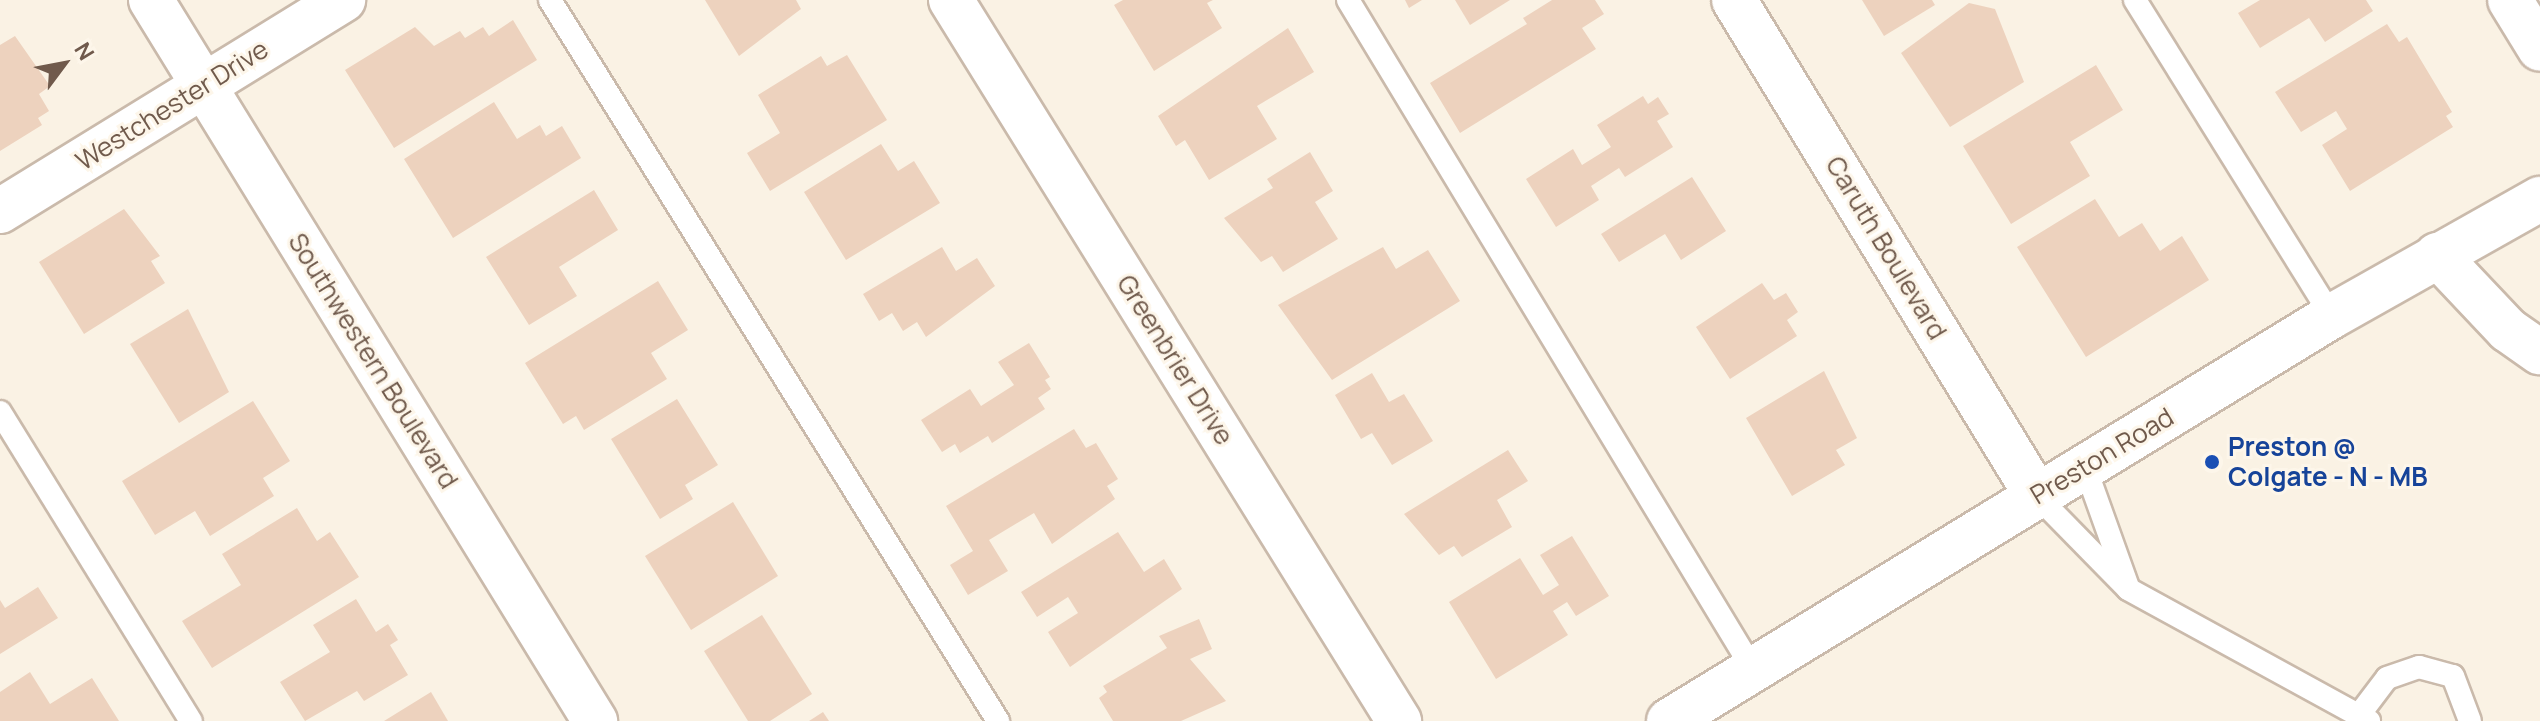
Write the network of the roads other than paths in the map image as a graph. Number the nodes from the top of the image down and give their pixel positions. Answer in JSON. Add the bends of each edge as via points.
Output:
{"nodes":[{"id":1,"x":151,"y":0,"type":"edge"},
{"id":2,"x":343,"y":0,"type":"edge"},
{"id":3,"x":550,"y":0,"type":"edge"},
{"id":4,"x":951,"y":0,"type":"edge"},
{"id":5,"x":1348,"y":0,"type":"edge"},
{"id":6,"x":1734,"y":0,"type":"edge"},
{"id":7,"x":2135,"y":0,"type":"edge"},
{"id":8,"x":2510,"y":0,"type":"edge"},
{"id":9,"x":2540,"y":49,"type":"edge"},
{"id":10,"x":204,"y":86,"type":"junction"},
{"id":11,"x":2540,"y":199,"type":"edge"},
{"id":12,"x":0,"y":211,"type":"edge"},
{"id":13,"x":2437,"y":255,"type":"junction"},
{"id":14,"x":2332,"y":316,"type":"junction"},
{"id":15,"x":2540,"y":352,"type":"edge"},
{"id":16,"x":0,"y":412,"type":"edge"},
{"id":17,"x":2085,"y":467,"type":"junction"},
{"id":18,"x":2037,"y":496,"type":"junction"},
{"id":19,"x":2128,"y":589,"type":"junction"},
{"id":20,"x":1754,"y":671,"type":"junction"},
{"id":21,"x":2364,"y":718,"type":"edge"},
{"id":22,"x":191,"y":721,"type":"edge"},
{"id":23,"x":595,"y":721,"type":"edge"},
{"id":24,"x":998,"y":721,"type":"edge"},
{"id":25,"x":1399,"y":721,"type":"edge"},
{"id":26,"x":1669,"y":721,"type":"edge"},
{"id":27,"x":2470,"y":721,"type":"edge"}],
"edges":[{"from":1,"to":10,"type":"street","name":"Southwestern Boulevard"},
{"from":2,"to":10,"type":"street","name":"Westchester Drive"},
{"from":3,"to":24,"type":"lane"},
{"from":4,"to":25,"type":"street","name":"Greenbrier Drive"},
{"from":5,"to":20,"type":"lane"},
{"from":6,"to":18,"type":"street","name":"Caruth Boulevard"},
{"from":7,"to":14,"type":"lane"},
{"from":8,"to":9,"type":"street"},
{"from":10,"to":12,"type":"street","name":"Westchester Drive"},
{"from":10,"to":23,"type":"street","name":"Southwestern Boulevard"},
{"from":11,"to":13,"type":"street","name":"Preston Road"},
{"from":13,"to":14,"type":"street","name":"Preston Road"},
{"from":13,"to":15,"type":"street","via":[[2508,330]]},
{"from":14,"to":17,"type":"street","name":"Preston Road"},
{"from":16,"to":22,"type":"lane"},
{"from":17,"to":18,"type":"street","name":"Preston Road"},
{"from":17,"to":19,"type":"lane"},
{"from":18,"to":19,"type":"lane"},
{"from":18,"to":20,"type":"street","name":"Preston Road"},
{"from":19,"to":21,"type":"lane"},
{"from":20,"to":26,"type":"street","name":"Preston Road"},
{"from":21,"to":27,"type":"lane","via":[[2387,678],[2419,667],[2453,676]]}]}
